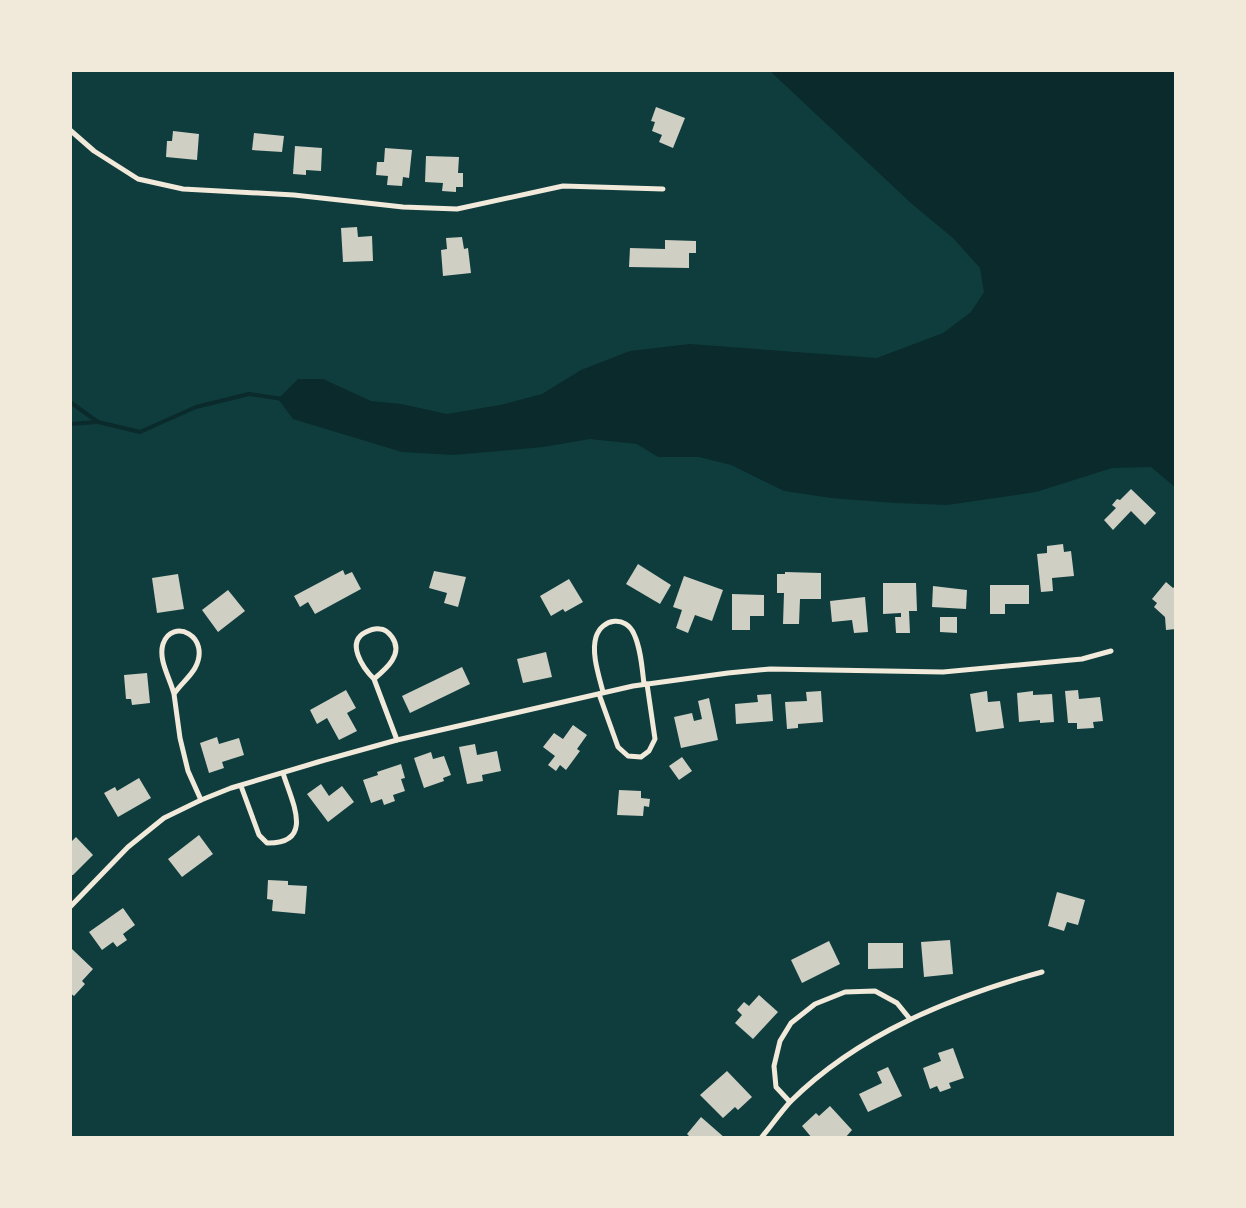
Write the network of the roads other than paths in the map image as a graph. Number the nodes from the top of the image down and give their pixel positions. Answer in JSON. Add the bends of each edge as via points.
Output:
{"nodes":[{"id":1,"x":70,"y":130,"type":"edge"},
{"id":2,"x":663,"y":189,"type":"dead end"},
{"id":3,"x":1111,"y":651,"type":"dead end"},
{"id":4,"x":374,"y":679,"type":"junction"},
{"id":5,"x":646,"y":684,"type":"junction"},
{"id":6,"x":601,"y":693,"type":"junction"},
{"id":7,"x":174,"y":694,"type":"junction"},
{"id":8,"x":397,"y":740,"type":"junction"},
{"id":9,"x":283,"y":772,"type":"junction"},
{"id":10,"x":241,"y":786,"type":"junction"},
{"id":11,"x":201,"y":800,"type":"junction"},
{"id":12,"x":70,"y":907,"type":"edge"},
{"id":13,"x":1042,"y":972,"type":"dead end"},
{"id":14,"x":910,"y":1019,"type":"junction"},
{"id":15,"x":790,"y":1102,"type":"junction"},
{"id":16,"x":761,"y":1137,"type":"edge"}],
"edges":[{"from":1,"to":2,"type":"street","via":[[138,179],[183,189],[457,209],[563,186]]},
{"from":3,"to":5,"type":"street","via":[[1082,659],[969,670],[770,669]]},
{"from":4,"to":4,"type":"street","via":[[386,670],[396,645],[382,629],[362,634],[356,644],[363,669]]},
{"from":4,"to":8,"type":"street"},
{"from":5,"to":6,"type":"street"},
{"from":5,"to":6,"type":"street","via":[[633,631],[625,622],[613,620],[602,626],[596,638]]},
{"from":5,"to":6,"type":"street","via":[[655,738],[641,757],[628,756],[618,747]]},
{"from":6,"to":8,"type":"street"},
{"from":7,"to":7,"type":"street","via":[[198,658],[194,636],[185,631],[167,636],[163,645],[162,658]]},
{"from":7,"to":11,"type":"street","via":[[188,771]]},
{"from":8,"to":9,"type":"street"},
{"from":9,"to":10,"type":"street"},
{"from":9,"to":10,"type":"street","via":[[298,817],[296,831],[280,843],[267,843],[259,835]]},
{"from":10,"to":11,"type":"street"},
{"from":11,"to":12,"type":"street","via":[[164,818],[128,847]]},
{"from":13,"to":14,"type":"street"},
{"from":14,"to":15,"type":"street","via":[[873,1038]]},
{"from":14,"to":15,"type":"street","via":[[897,1003],[875,991],[846,992],[815,1004],[791,1023],[780,1041],[774,1066],[776,1087]]},
{"from":15,"to":16,"type":"street"}]}
